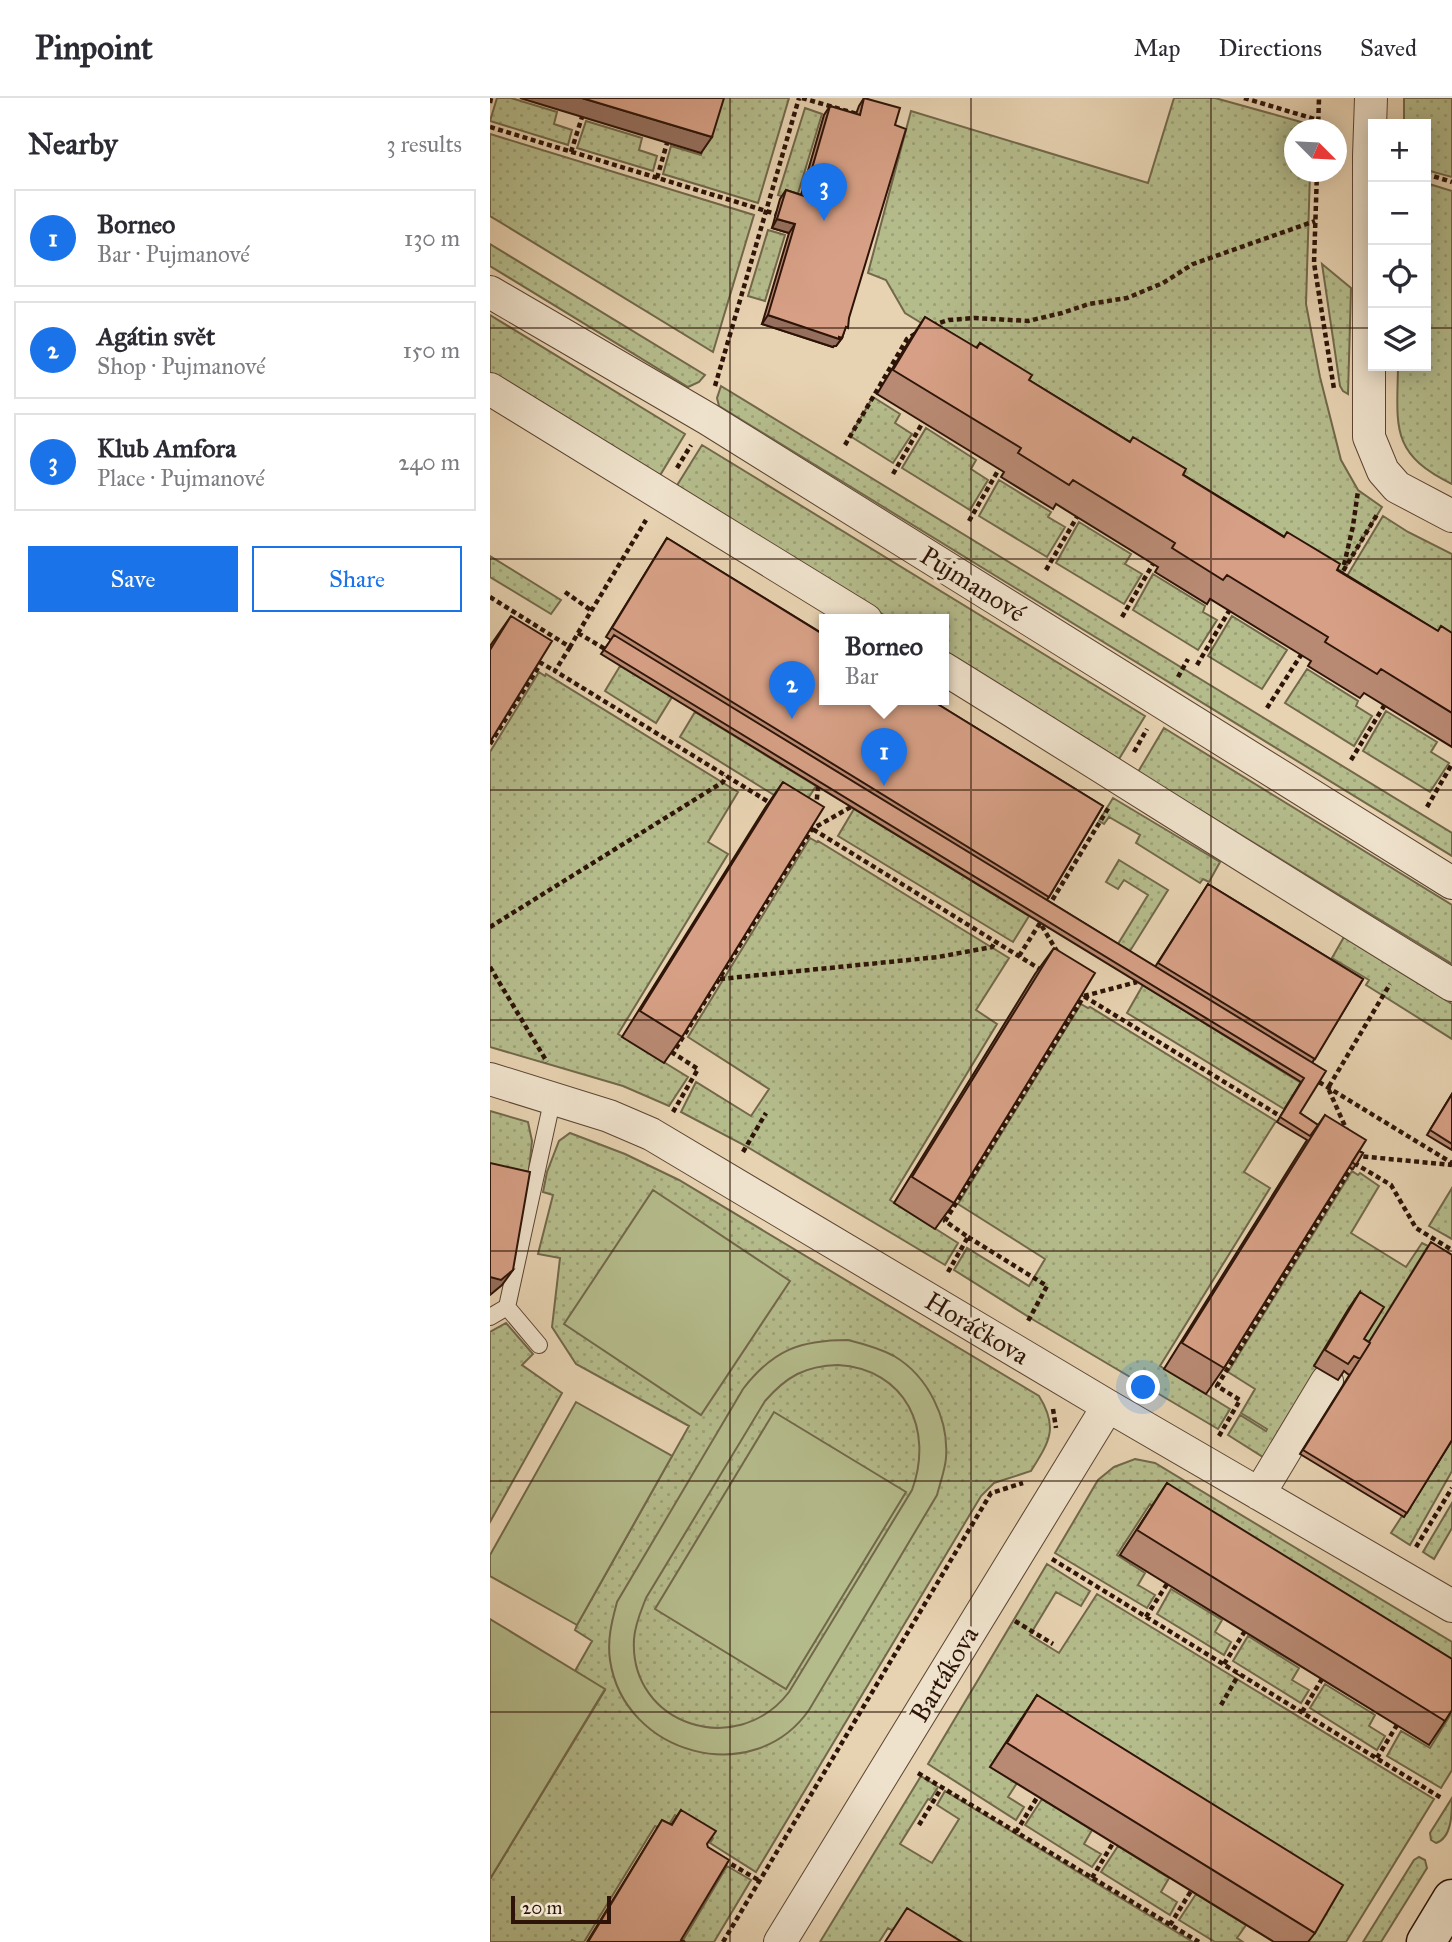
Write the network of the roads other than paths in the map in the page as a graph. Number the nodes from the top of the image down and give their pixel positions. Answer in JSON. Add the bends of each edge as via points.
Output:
{"nodes":[{"id":1,"x":1371,"y":98,"type":"edge"},
{"id":2,"x":490,"y":292,"type":"edge"},
{"id":3,"x":490,"y":389,"type":"edge"},
{"id":4,"x":1452,"y":516,"type":"edge"},
{"id":5,"x":856,"y":614,"type":"edge"},
{"id":6,"x":949,"y":672,"type":"edge"},
{"id":7,"x":1452,"y":883,"type":"edge"},
{"id":8,"x":1452,"y":985,"type":"edge"},
{"id":9,"x":490,"y":1079,"type":"edge"},
{"id":10,"x":553,"y":1097,"type":"junction"},
{"id":11,"x":507,"y":1307,"type":"junction"},
{"id":12,"x":490,"y":1317,"type":"edge"},
{"id":13,"x":538,"y":1345,"type":"dead end"},
{"id":14,"x":1327,"y":1381,"type":"edge"},
{"id":15,"x":1108,"y":1406,"type":"junction"},
{"id":16,"x":1259,"y":1494,"type":"junction"},
{"id":17,"x":1451,"y":1603,"type":"edge"},
{"id":18,"x":1452,"y":1899,"type":"edge"},
{"id":19,"x":780,"y":1942,"type":"edge"},
{"id":20,"x":1426,"y":1942,"type":"edge"}],
"edges":[{"from":1,"to":4,"type":"street","via":[[1369,437],[1383,471],[1397,487]]},
{"from":2,"to":7,"type":"street","name":"Pujmanové","via":[[708,419]]},
{"from":3,"to":5,"type":"street"},
{"from":6,"to":8,"type":"street"},
{"from":9,"to":10,"type":"street","name":"Horáčkova"},
{"from":10,"to":11,"type":"lane"},
{"from":10,"to":15,"type":"street","name":"Horáčkova","via":[[651,1134]]},
{"from":11,"to":12,"type":"lane"},
{"from":11,"to":13,"type":"lane"},
{"from":14,"to":16,"type":"street"},
{"from":15,"to":16,"type":"street","name":"Horáčkova"},
{"from":15,"to":19,"type":"street","name":"Bartákova"},
{"from":16,"to":17,"type":"street","name":"Horáčkova"},
{"from":18,"to":20,"type":"street"}]}
